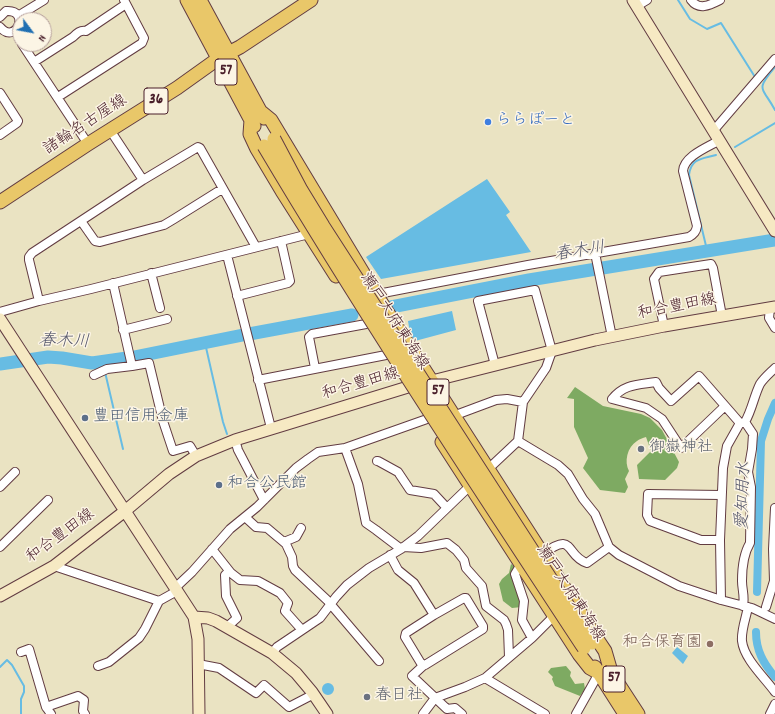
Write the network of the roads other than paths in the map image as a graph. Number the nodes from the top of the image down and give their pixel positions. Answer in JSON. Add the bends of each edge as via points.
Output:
{"nodes":[{"id":1,"x":44,"y":0,"type":"edge"},
{"id":2,"x":187,"y":0,"type":"edge"},
{"id":3,"x":200,"y":0,"type":"edge"},
{"id":4,"x":312,"y":0,"type":"edge"},
{"id":5,"x":647,"y":0,"type":"edge"},
{"id":6,"x":691,"y":0,"type":"edge"},
{"id":7,"x":720,"y":0,"type":"edge"},
{"id":8,"x":125,"y":2,"type":"edge"},
{"id":9,"x":635,"y":3,"type":"edge"},
{"id":10,"x":12,"y":12,"type":"edge"},
{"id":11,"x":24,"y":12,"type":"edge"},
{"id":12,"x":1,"y":13,"type":"edge"},
{"id":13,"x":0,"y":28,"type":"edge"},
{"id":14,"x":12,"y":32,"type":"edge"},
{"id":15,"x":27,"y":52,"type":"edge"},
{"id":16,"x":224,"y":56,"type":"junction"},
{"id":17,"x":775,"y":60,"type":"edge"},
{"id":18,"x":34,"y":62,"type":"junction"},
{"id":19,"x":0,"y":93,"type":"edge"},
{"id":20,"x":58,"y":97,"type":"junction"},
{"id":21,"x":256,"y":115,"type":"junction"},
{"id":22,"x":110,"y":130,"type":"junction"},
{"id":23,"x":0,"y":135,"type":"edge"},
{"id":24,"x":717,"y":135,"type":"junction"},
{"id":25,"x":88,"y":144,"type":"junction"},
{"id":26,"x":143,"y":180,"type":"junction"},
{"id":27,"x":222,"y":188,"type":"junction"},
{"id":28,"x":0,"y":202,"type":"edge"},
{"id":29,"x":81,"y":221,"type":"junction"},
{"id":30,"x":335,"y":227,"type":"junction"},
{"id":31,"x":775,"y":231,"type":"edge"},
{"id":32,"x":309,"y":234,"type":"junction"},
{"id":33,"x":281,"y":241,"type":"junction"},
{"id":34,"x":256,"y":247,"type":"junction"},
{"id":35,"x":227,"y":255,"type":"junction"},
{"id":36,"x":596,"y":256,"type":"junction"},
{"id":37,"x":151,"y":273,"type":"junction"},
{"id":38,"x":113,"y":283,"type":"junction"},
{"id":39,"x":237,"y":296,"type":"junction"},
{"id":40,"x":377,"y":296,"type":"junction"},
{"id":41,"x":39,"y":301,"type":"junction"},
{"id":42,"x":352,"y":301,"type":"junction"},
{"id":43,"x":160,"y":308,"type":"dead end"},
{"id":44,"x":772,"y":308,"type":"edge"},
{"id":45,"x":0,"y":312,"type":"edge"},
{"id":46,"x":722,"y":316,"type":"junction"},
{"id":47,"x":0,"y":319,"type":"edge"},
{"id":48,"x":167,"y":320,"type":"dead end"},
{"id":49,"x":366,"y":324,"type":"junction"},
{"id":50,"x":664,"y":326,"type":"junction"},
{"id":51,"x":775,"y":328,"type":"edge"},
{"id":52,"x":123,"y":330,"type":"junction"},
{"id":53,"x":612,"y":336,"type":"junction"},
{"id":54,"x":552,"y":351,"type":"junction"},
{"id":55,"x":386,"y":355,"type":"junction"},
{"id":56,"x":495,"y":365,"type":"junction"},
{"id":57,"x":132,"y":366,"type":"junction"},
{"id":58,"x":315,"y":368,"type":"junction"},
{"id":59,"x":775,"y":368,"type":"edge"},
{"id":60,"x":94,"y":375,"type":"dead end"},
{"id":61,"x":258,"y":380,"type":"junction"},
{"id":62,"x":432,"y":382,"type":"junction"},
{"id":63,"x":408,"y":388,"type":"junction"},
{"id":64,"x":523,"y":402,"type":"junction"},
{"id":65,"x":725,"y":406,"type":"junction"},
{"id":66,"x":453,"y":416,"type":"junction"},
{"id":67,"x":428,"y":419,"type":"junction"},
{"id":68,"x":743,"y":423,"type":"junction"},
{"id":69,"x":271,"y":428,"type":"junction"},
{"id":70,"x":235,"y":440,"type":"junction"},
{"id":71,"x":518,"y":441,"type":"junction"},
{"id":72,"x":345,"y":448,"type":"junction"},
{"id":73,"x":196,"y":456,"type":"junction"},
{"id":74,"x":377,"y":462,"type":"dead end"},
{"id":75,"x":488,"y":469,"type":"junction"},
{"id":76,"x":15,"y":472,"type":"dead end"},
{"id":77,"x":0,"y":487,"type":"edge"},
{"id":78,"x":470,"y":487,"type":"junction"},
{"id":79,"x":721,"y":495,"type":"junction"},
{"id":80,"x":48,"y":500,"type":"dead end"},
{"id":81,"x":264,"y":500,"type":"junction"},
{"id":82,"x":447,"y":508,"type":"junction"},
{"id":83,"x":775,"y":508,"type":"edge"},
{"id":84,"x":125,"y":511,"type":"junction"},
{"id":85,"x":245,"y":518,"type":"junction"},
{"id":86,"x":301,"y":528,"type":"dead end"},
{"id":87,"x":720,"y":540,"type":"junction"},
{"id":88,"x":284,"y":542,"type":"junction"},
{"id":89,"x":0,"y":547,"type":"edge"},
{"id":90,"x":609,"y":547,"type":"junction"},
{"id":91,"x":402,"y":548,"type":"junction"},
{"id":92,"x":212,"y":549,"type":"junction"},
{"id":93,"x":543,"y":554,"type":"junction"},
{"id":94,"x":390,"y":555,"type":"junction"},
{"id":95,"x":54,"y":566,"type":"junction"},
{"id":96,"x":522,"y":566,"type":"junction"},
{"id":97,"x":229,"y":571,"type":"junction"},
{"id":98,"x":176,"y":590,"type":"junction"},
{"id":99,"x":0,"y":596,"type":"edge"},
{"id":100,"x":721,"y":600,"type":"junction"},
{"id":101,"x":159,"y":601,"type":"junction"},
{"id":102,"x":330,"y":604,"type":"junction"},
{"id":103,"x":775,"y":606,"type":"edge"},
{"id":104,"x":748,"y":607,"type":"junction"},
{"id":105,"x":766,"y":607,"type":"junction"},
{"id":106,"x":434,"y":615,"type":"junction"},
{"id":107,"x":554,"y":616,"type":"junction"},
{"id":108,"x":194,"y":617,"type":"junction"},
{"id":109,"x":775,"y":619,"type":"edge"},
{"id":110,"x":227,"y":627,"type":"junction"},
{"id":111,"x":302,"y":630,"type":"junction"},
{"id":112,"x":532,"y":638,"type":"junction"},
{"id":113,"x":21,"y":652,"type":"dead end"},
{"id":114,"x":272,"y":652,"type":"junction"},
{"id":115,"x":509,"y":656,"type":"junction"},
{"id":116,"x":379,"y":661,"type":"dead end"},
{"id":117,"x":198,"y":664,"type":"junction"},
{"id":118,"x":424,"y":665,"type":"junction"},
{"id":119,"x":98,"y":666,"type":"dead end"},
{"id":120,"x":605,"y":674,"type":"junction"},
{"id":121,"x":485,"y":678,"type":"junction"},
{"id":122,"x":775,"y":692,"type":"edge"},
{"id":123,"x":314,"y":694,"type":"junction"},
{"id":124,"x":435,"y":699,"type":"junction"},
{"id":125,"x":775,"y":704,"type":"edge"},
{"id":126,"x":46,"y":707,"type":"junction"},
{"id":127,"x":51,"y":714,"type":"edge"},
{"id":128,"x":85,"y":714,"type":"edge"},
{"id":129,"x":199,"y":714,"type":"edge"},
{"id":130,"x":327,"y":714,"type":"edge"},
{"id":131,"x":423,"y":714,"type":"edge"},
{"id":132,"x":462,"y":714,"type":"edge"},
{"id":133,"x":545,"y":714,"type":"edge"},
{"id":134,"x":576,"y":714,"type":"edge"},
{"id":135,"x":625,"y":714,"type":"edge"},
{"id":136,"x":638,"y":714,"type":"edge"},
{"id":137,"x":770,"y":714,"type":"edge"}],
"edges":[{"from":1,"to":11,"type":"street"},
{"from":2,"to":16,"type":"main road","name":"瀬戸大府東海線","number":"57"},
{"from":3,"to":16,"type":"main road","name":"瀬戸大府東海線","number":"57"},
{"from":4,"to":16,"type":"main road","name":"諸輪名古屋線","number":"36"},
{"from":5,"to":9,"type":"street"},
{"from":6,"to":7,"type":"street","via":[[702,7]]},
{"from":8,"to":18,"type":"street","via":[[86,31],[82,30]]},
{"from":8,"to":20,"type":"street","via":[[144,38],[142,43]]},
{"from":9,"to":24,"type":"street"},
{"from":10,"to":12,"type":"street"},
{"from":13,"to":14,"type":"street"},
{"from":15,"to":18,"type":"street"},
{"from":16,"to":21,"type":"main road","name":"瀬戸大府東海線","number":"57"},
{"from":16,"to":22,"type":"main road","name":"諸輪名古屋線","number":"36"},
{"from":17,"to":24,"type":"street"},
{"from":18,"to":20,"type":"street"},
{"from":19,"to":23,"type":"street","via":[[18,121]]},
{"from":20,"to":25,"type":"street"},
{"from":21,"to":30,"type":"main road","number":"57","via":[[271,120]]},
{"from":21,"to":32,"type":"main road","number":"57","via":[[250,134]]},
{"from":21,"to":120,"type":"main road","name":"瀬戸大府東海線","number":"57","bridge":true,"via":[[312,226]]},
{"from":22,"to":25,"type":"main road","name":"諸輪名古屋線","number":"36"},
{"from":22,"to":26,"type":"street"},
{"from":24,"to":31,"type":"street"},
{"from":24,"to":36,"type":"street","via":[[683,166],[697,226],[694,235]]},
{"from":25,"to":28,"type":"main road","name":"諸輪名古屋線","number":"36"},
{"from":26,"to":27,"type":"street","via":[[198,147]]},
{"from":26,"to":29,"type":"street"},
{"from":27,"to":29,"type":"street","via":[[164,225],[100,242],[94,241]]},
{"from":27,"to":34,"type":"street"},
{"from":29,"to":41,"type":"street","via":[[29,257]]},
{"from":30,"to":32,"type":"street"},
{"from":30,"to":40,"type":"main road","number":"57"},
{"from":32,"to":33,"type":"street"},
{"from":32,"to":42,"type":"main road","number":"57"},
{"from":33,"to":34,"type":"street"},
{"from":33,"to":39,"type":"street","via":[[290,280],[288,283]]},
{"from":34,"to":35,"type":"street"},
{"from":35,"to":37,"type":"street"},
{"from":35,"to":39,"type":"street"},
{"from":36,"to":40,"type":"street","via":[[475,275]]},
{"from":36,"to":53,"type":"street"},
{"from":37,"to":38,"type":"street"},
{"from":37,"to":43,"type":"street"},
{"from":38,"to":41,"type":"street"},
{"from":38,"to":52,"type":"street"},
{"from":39,"to":61,"type":"street"},
{"from":40,"to":42,"type":"street"},
{"from":40,"to":62,"type":"main road","number":"57"},
{"from":41,"to":45,"type":"street"},
{"from":42,"to":49,"type":"main road","number":"57"},
{"from":44,"to":46,"type":"street","name":"和合豊田線"},
{"from":44,"to":51,"type":"street","via":[[769,318]]},
{"from":46,"to":50,"type":"street","name":"和合豊田線"},
{"from":46,"to":50,"type":"street","via":[[711,264],[659,272],[654,279]]},
{"from":47,"to":84,"type":"street"},
{"from":48,"to":52,"type":"street"},
{"from":49,"to":55,"type":"main road","number":"57"},
{"from":49,"to":58,"type":"street","via":[[312,334],[309,337]]},
{"from":50,"to":53,"type":"street","name":"和合豊田線"},
{"from":52,"to":57,"type":"street"},
{"from":53,"to":54,"type":"street","name":"和合豊田線"},
{"from":54,"to":56,"type":"street","name":"和合豊田線"},
{"from":54,"to":56,"type":"street","via":[[535,290],[478,301]]},
{"from":54,"to":64,"type":"street","via":[[546,368]]},
{"from":55,"to":58,"type":"street"},
{"from":55,"to":63,"type":"main road","number":"57"},
{"from":56,"to":62,"type":"street","name":"和合豊田線"},
{"from":57,"to":60,"type":"street","via":[[107,369]]},
{"from":57,"to":73,"type":"street","via":[[149,363],[173,451],[190,446]]},
{"from":58,"to":61,"type":"street"},
{"from":59,"to":68,"type":"street","via":[[760,385],[750,414]]},
{"from":61,"to":69,"type":"street"},
{"from":62,"to":63,"type":"street","name":"和合豊田線"},
{"from":62,"to":66,"type":"main road","number":"57"},
{"from":63,"to":67,"type":"main road","number":"57"},
{"from":63,"to":69,"type":"street","name":"和合豊田線"},
{"from":64,"to":66,"type":"street","via":[[496,400]]},
{"from":64,"to":71,"type":"street"},
{"from":65,"to":65,"type":"street","via":[[699,376],[671,401],[656,382],[625,387],[612,400],[646,408],[662,419],[681,448]]},
{"from":65,"to":68,"type":"street"},
{"from":66,"to":75,"type":"main road","number":"57"},
{"from":67,"to":72,"type":"street"},
{"from":67,"to":78,"type":"main road","number":"57"},
{"from":68,"to":79,"type":"street","via":[[727,446]]},
{"from":68,"to":104,"type":"street","via":[[753,434],[748,472],[751,487],[750,543],[746,549],[742,581]]},
{"from":69,"to":70,"type":"street","name":"和合豊田線"},
{"from":70,"to":73,"type":"street","name":"和合豊田線"},
{"from":70,"to":81,"type":"street"},
{"from":71,"to":75,"type":"street"},
{"from":71,"to":90,"type":"street","via":[[558,465],[568,474],[595,514]]},
{"from":72,"to":81,"type":"street","via":[[318,452],[296,468]]},
{"from":72,"to":91,"type":"street","via":[[358,484],[366,523]]},
{"from":73,"to":84,"type":"street","name":"和合豊田線","via":[[165,476]]},
{"from":74,"to":82,"type":"street","via":[[398,472],[412,492],[434,494]]},
{"from":75,"to":78,"type":"street"},
{"from":75,"to":93,"type":"main road","number":"57"},
{"from":76,"to":77,"type":"street"},
{"from":78,"to":82,"type":"street"},
{"from":78,"to":96,"type":"main road","number":"57"},
{"from":79,"to":87,"type":"street"},
{"from":79,"to":87,"type":"street","via":[[648,494],[647,515],[650,521],[701,540]]},
{"from":80,"to":89,"type":"street"},
{"from":81,"to":85,"type":"street"},
{"from":82,"to":91,"type":"street"},
{"from":83,"to":105,"type":"street","via":[[774,581]]},
{"from":84,"to":95,"type":"street","name":"和合豊田線"},
{"from":84,"to":98,"type":"street"},
{"from":85,"to":88,"type":"street","via":[[256,527],[267,528]]},
{"from":85,"to":92,"type":"street","via":[[230,529]]},
{"from":86,"to":88,"type":"street","via":[[296,537]]},
{"from":87,"to":100,"type":"street"},
{"from":88,"to":102,"type":"street","via":[[295,570]]},
{"from":90,"to":93,"type":"street","via":[[588,563],[581,561],[568,545],[553,546]]},
{"from":90,"to":100,"type":"street","via":[[679,586]]},
{"from":91,"to":94,"type":"street"},
{"from":91,"to":115,"type":"street","via":[[421,548],[447,543],[456,550],[464,560],[466,568],[482,586],[486,606],[506,624]]},
{"from":92,"to":97,"type":"street"},
{"from":92,"to":98,"type":"street"},
{"from":93,"to":120,"type":"main road","number":"57","via":[[605,651]]},
{"from":94,"to":102,"type":"street","via":[[347,585]]},
{"from":94,"to":106,"type":"street","via":[[398,570],[414,583]]},
{"from":95,"to":99,"type":"street","name":"和合豊田線"},
{"from":95,"to":101,"type":"street"},
{"from":96,"to":107,"type":"main road","number":"57"},
{"from":96,"to":112,"type":"street","via":[[515,574],[524,601],[522,620]]},
{"from":97,"to":110,"type":"street","via":[[225,576],[226,596],[237,618]]},
{"from":97,"to":111,"type":"street","via":[[240,580],[258,581],[280,593],[288,603],[285,611]]},
{"from":98,"to":101,"type":"street"},
{"from":98,"to":108,"type":"street"},
{"from":100,"to":104,"type":"street"},
{"from":101,"to":119,"type":"street","via":[[139,638],[109,662]]},
{"from":102,"to":111,"type":"street","via":[[320,618]]},
{"from":102,"to":116,"type":"street"},
{"from":103,"to":105,"type":"street"},
{"from":104,"to":105,"type":"street"},
{"from":104,"to":109,"type":"street"},
{"from":104,"to":122,"type":"street","via":[[742,635],[744,648],[747,656]]},
{"from":106,"to":118,"type":"street","via":[[406,633],[405,637]]},
{"from":106,"to":118,"type":"street","via":[[466,598],[483,629]]},
{"from":107,"to":112,"type":"street"},
{"from":107,"to":120,"type":"main road","number":"57","via":[[590,668]]},
{"from":108,"to":110,"type":"street","via":[[208,618]]},
{"from":108,"to":117,"type":"street","via":[[198,639]]},
{"from":110,"to":114,"type":"street"},
{"from":111,"to":114,"type":"street"},
{"from":112,"to":115,"type":"street"},
{"from":113,"to":126,"type":"street","via":[[29,648]]},
{"from":114,"to":123,"type":"street","via":[[296,673]]},
{"from":115,"to":121,"type":"street"},
{"from":117,"to":123,"type":"street","via":[[219,668],[256,693],[264,685],[289,707]]},
{"from":117,"to":129,"type":"street"},
{"from":118,"to":124,"type":"street","via":[[412,676]]},
{"from":120,"to":134,"type":"street"},
{"from":120,"to":135,"type":"main road","name":"瀬戸大府東海線","number":"57"},
{"from":120,"to":136,"type":"main road","name":"瀬戸大府東海線","number":"57"},
{"from":121,"to":124,"type":"street"},
{"from":121,"to":133,"type":"street"},
{"from":123,"to":130,"type":"street"},
{"from":124,"to":131,"type":"street"},
{"from":124,"to":132,"type":"street","via":[[447,709],[455,708]]},
{"from":125,"to":137,"type":"street"},
{"from":126,"to":127,"type":"street"},
{"from":126,"to":128,"type":"street","via":[[78,696],[84,700],[82,711]]}]}
